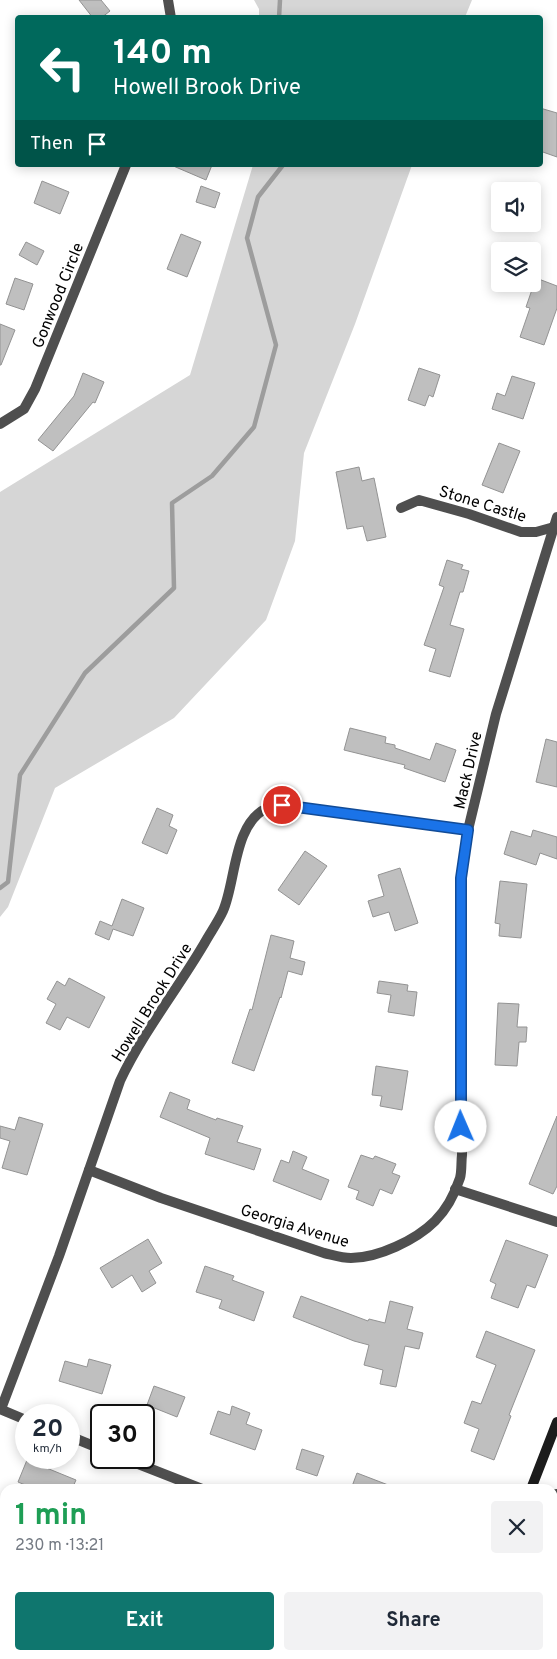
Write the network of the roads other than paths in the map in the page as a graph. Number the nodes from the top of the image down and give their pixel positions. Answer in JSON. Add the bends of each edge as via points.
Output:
{"nodes":[{"id":1,"x":168,"y":0,"type":"edge"},
{"id":2,"x":170,"y":15,"type":"edge"},
{"id":3,"x":125,"y":167,"type":"edge"},
{"id":4,"x":0,"y":424,"type":"edge"},
{"id":5,"x":401,"y":508,"type":"dead end"},
{"id":6,"x":557,"y":517,"type":"edge"},
{"id":7,"x":555,"y":528,"type":"edge"},
{"id":8,"x":468,"y":830,"type":"junction"},
{"id":9,"x":89,"y":1170,"type":"junction"},
{"id":10,"x":455,"y":1189,"type":"junction"},
{"id":11,"x":557,"y":1222,"type":"edge"},
{"id":12,"x":0,"y":1409,"type":"edge"},
{"id":13,"x":15,"y":1415,"type":"edge"},
{"id":14,"x":557,"y":1422,"type":"edge"},
{"id":15,"x":151,"y":1469,"type":"edge"},
{"id":16,"x":189,"y":1484,"type":"edge"},
{"id":17,"x":534,"y":1484,"type":"edge"}],
"edges":[{"from":1,"to":2,"type":"street"},
{"from":3,"to":4,"type":"street","name":"Gonwood Circle","via":[[35,389],[24,409]]},
{"from":5,"to":7,"type":"street","name":"Stone Castle","via":[[419,500],[521,532]]},
{"from":6,"to":7,"type":"street","name":"Mack Drive"},
{"from":7,"to":8,"type":"street","name":"Mack Drive","via":[[496,714]]},
{"from":8,"to":9,"type":"street","name":"Howell Brook Drive","via":[[282,805],[267,808],[259,814],[250,823],[239,846],[223,912],[132,1055]]},
{"from":8,"to":10,"type":"street","name":"Mack Drive","via":[[461,878],[462,1155]]},
{"from":9,"to":10,"type":"street","name":"Georgia Avenue","via":[[162,1198],[349,1258],[390,1250],[411,1238],[434,1222],[448,1205]]},
{"from":9,"to":12,"type":"street","name":"Howell Brook Drive"},
{"from":10,"to":11,"type":"street"},
{"from":12,"to":13,"type":"street"},
{"from":14,"to":17,"type":"main road"},
{"from":15,"to":16,"type":"street"}]}
